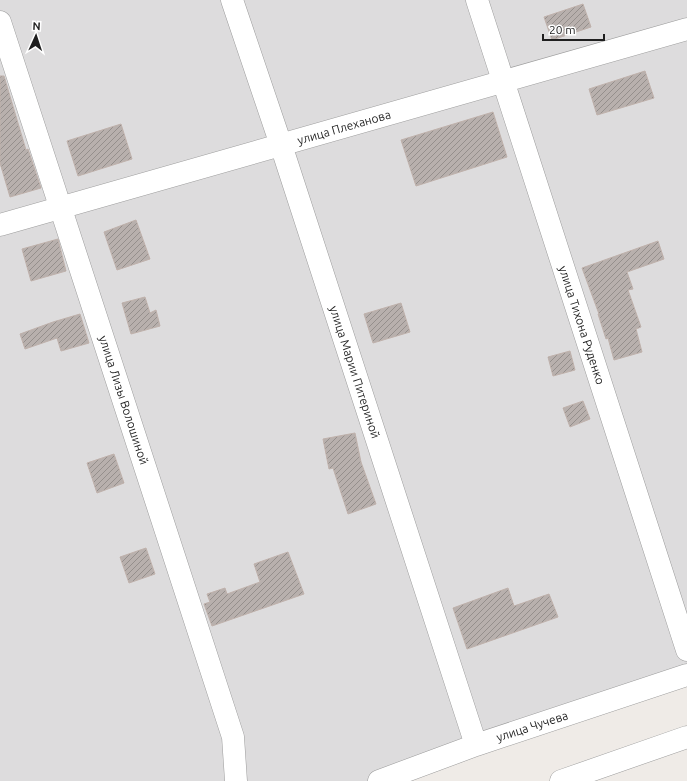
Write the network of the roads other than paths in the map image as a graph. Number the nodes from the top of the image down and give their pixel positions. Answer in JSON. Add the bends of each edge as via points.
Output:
{"nodes":[{"id":1,"x":232,"y":0,"type":"edge"},
{"id":2,"x":477,"y":0,"type":"edge"},
{"id":3,"x":0,"y":22,"type":"edge"},
{"id":4,"x":687,"y":29,"type":"edge"},
{"id":5,"x":503,"y":82,"type":"junction"},
{"id":6,"x":281,"y":145,"type":"junction"},
{"id":7,"x":61,"y":208,"type":"junction"},
{"id":8,"x":0,"y":225,"type":"edge"},
{"id":9,"x":687,"y":650,"type":"edge"},
{"id":10,"x":687,"y":675,"type":"edge"},
{"id":11,"x":687,"y":737,"type":"edge"},
{"id":12,"x":476,"y":745,"type":"junction"},
{"id":13,"x":236,"y":781,"type":"edge"},
{"id":14,"x":379,"y":781,"type":"edge"},
{"id":15,"x":561,"y":781,"type":"edge"}],
"edges":[{"from":1,"to":6,"type":"street","name":"улица Марии Питериной"},
{"from":2,"to":5,"type":"street","name":"улица Тихона Руденко"},
{"from":3,"to":7,"type":"street","name":"улица Лизы Волошиной"},
{"from":4,"to":5,"type":"street","name":"улица Плеханова"},
{"from":5,"to":6,"type":"street","name":"улица Плеханова"},
{"from":5,"to":9,"type":"street","name":"улица Тихона Руденко"},
{"from":6,"to":7,"type":"street","name":"улица Плеханова"},
{"from":6,"to":12,"type":"street","name":"улица Марии Питериной"},
{"from":7,"to":8,"type":"street","name":"улица Плеханова"},
{"from":7,"to":13,"type":"street","name":"улица Лизы Волошиной","via":[[233,737]]},
{"from":10,"to":12,"type":"street","name":"улица Чучева"},
{"from":11,"to":15,"type":"street"},
{"from":12,"to":14,"type":"street","name":"улица Чучева"}]}
